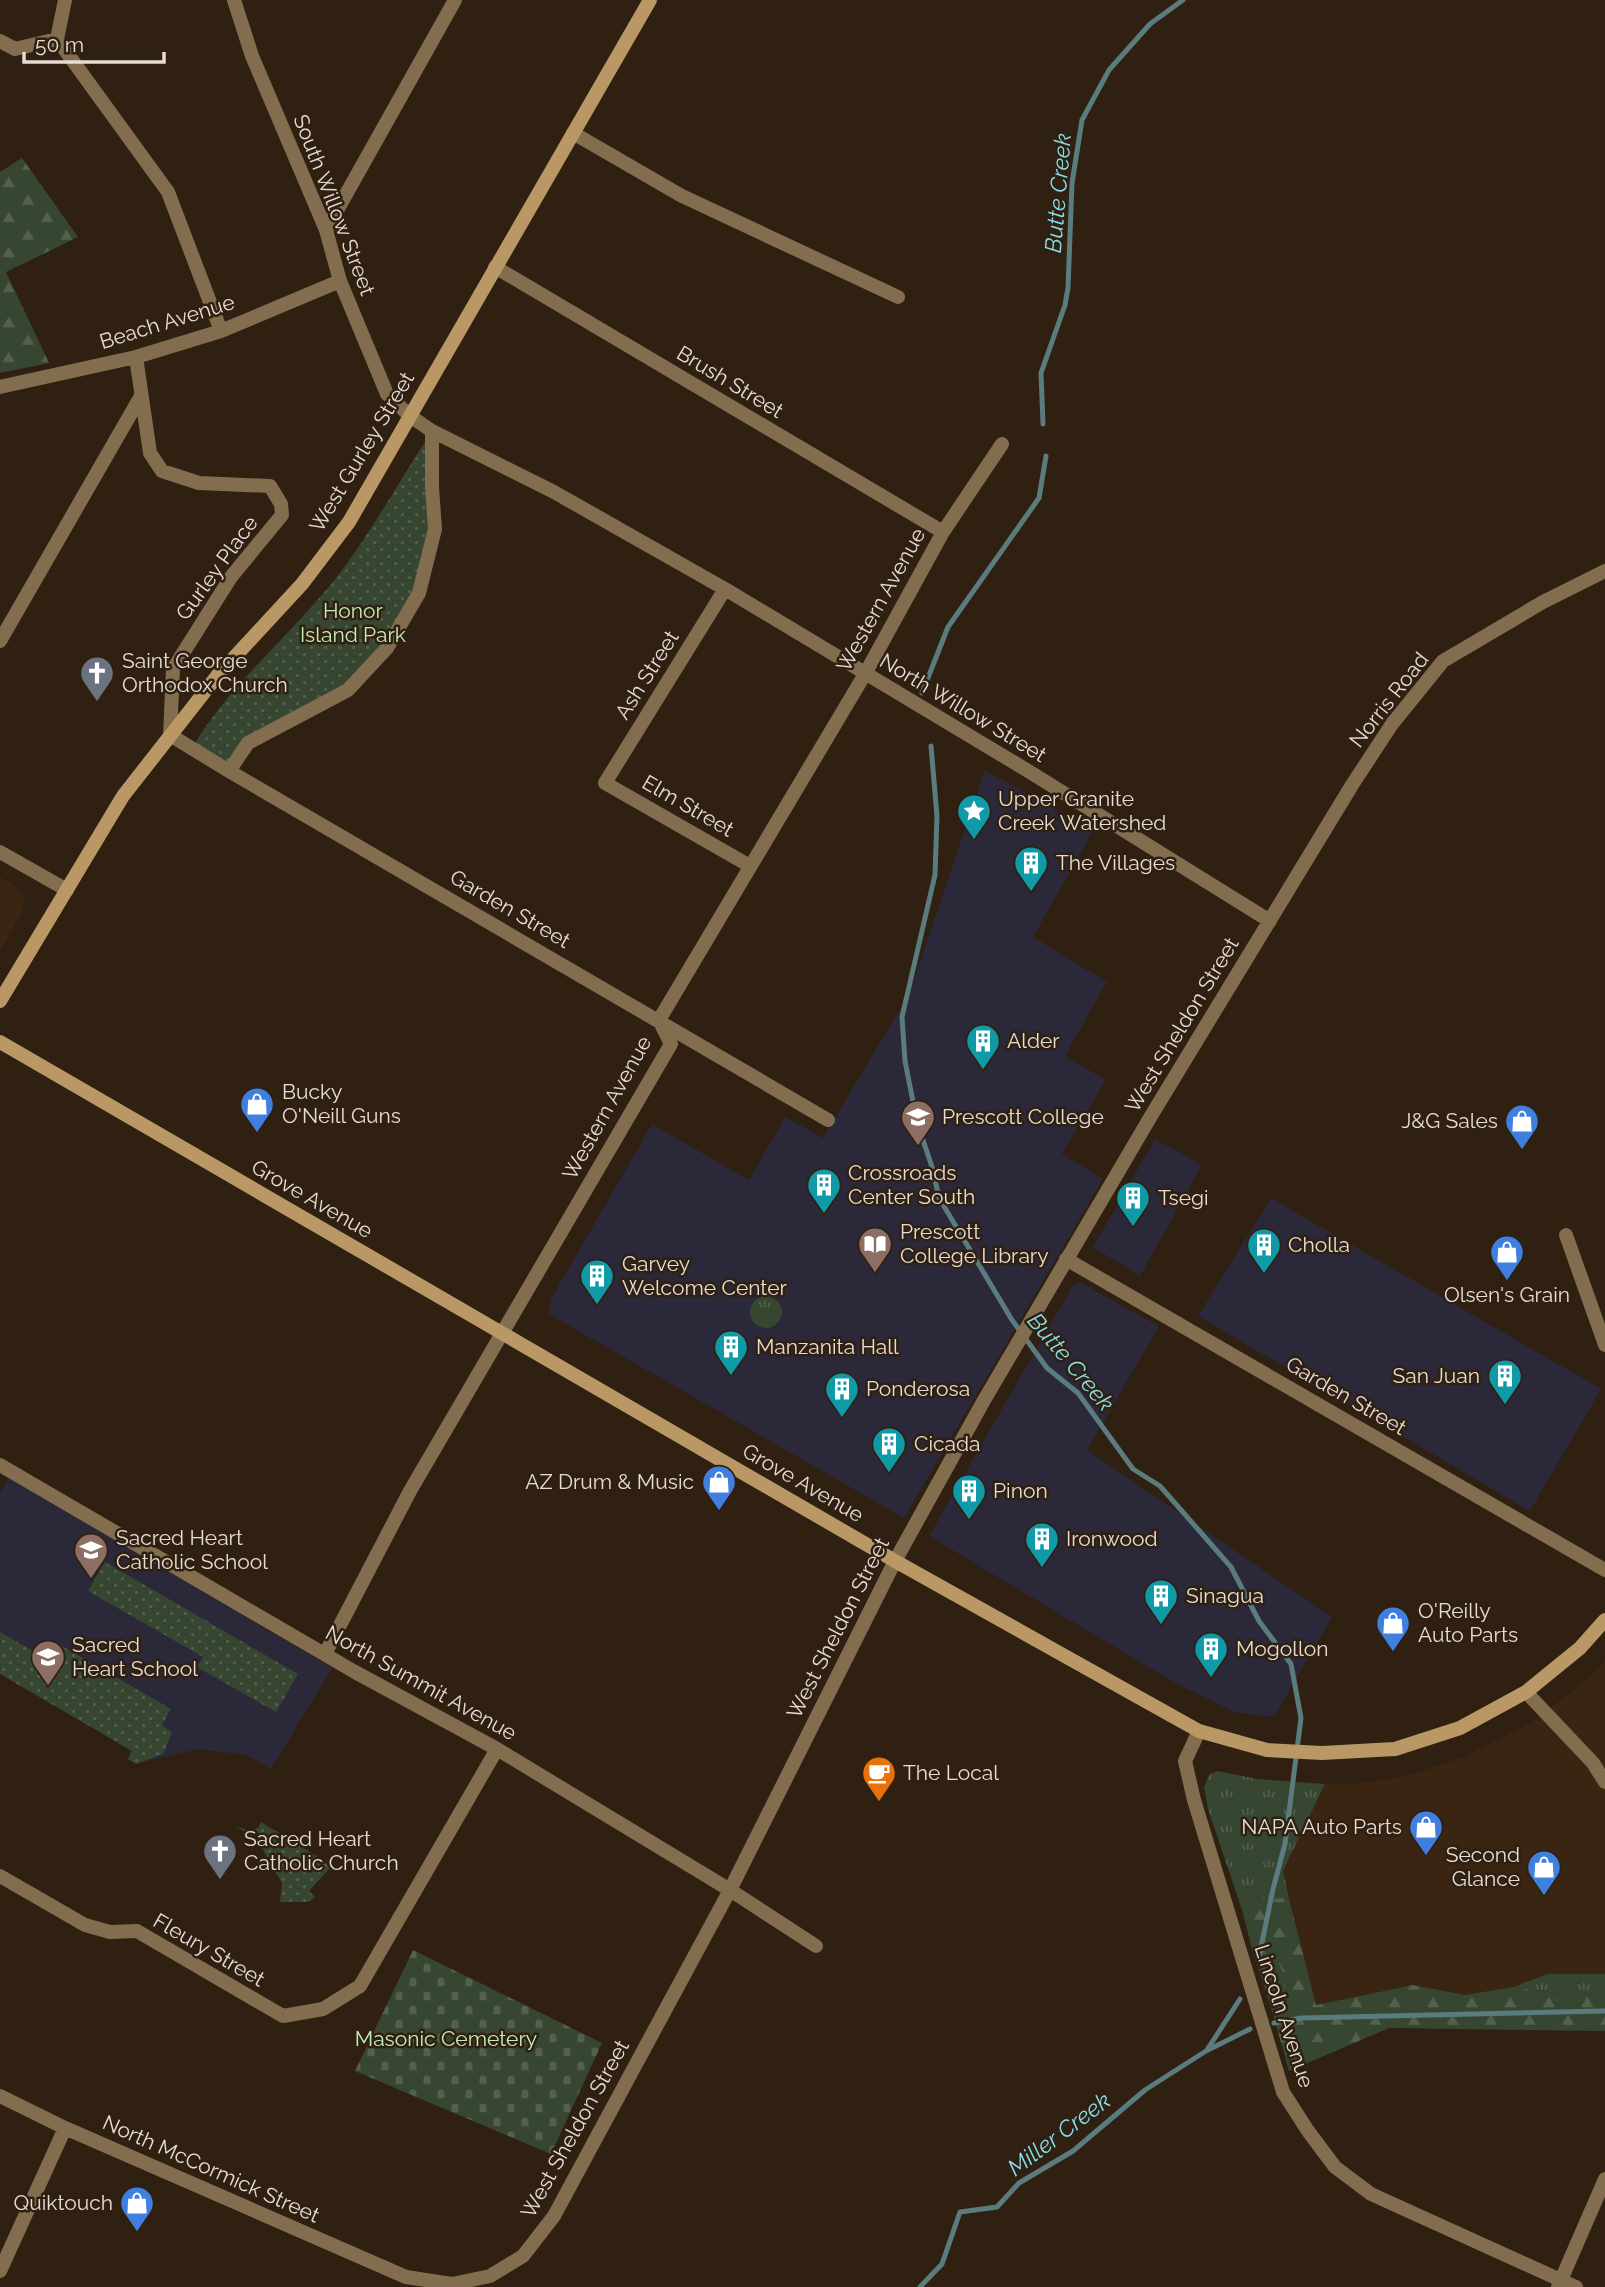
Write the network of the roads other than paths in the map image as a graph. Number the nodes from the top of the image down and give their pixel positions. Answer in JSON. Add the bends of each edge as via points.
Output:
{"nodes":[{"id":1,"x":65,"y":0,"type":"edge"},
{"id":2,"x":234,"y":0,"type":"edge"},
{"id":3,"x":455,"y":0,"type":"edge"},
{"id":4,"x":650,"y":0,"type":"edge"},
{"id":5,"x":57,"y":39,"type":"junction"},
{"id":6,"x":0,"y":41,"type":"edge"},
{"id":7,"x":573,"y":133,"type":"junction"},
{"id":8,"x":326,"y":230,"type":"junction"},
{"id":9,"x":495,"y":267,"type":"junction"},
{"id":10,"x":340,"y":281,"type":"junction"},
{"id":11,"x":898,"y":297,"type":"dead end"},
{"id":12,"x":221,"y":331,"type":"junction"},
{"id":13,"x":136,"y":357,"type":"junction"},
{"id":14,"x":0,"y":387,"type":"edge"},
{"id":15,"x":141,"y":396,"type":"junction"},
{"id":16,"x":410,"y":416,"type":"junction"},
{"id":17,"x":432,"y":430,"type":"junction"},
{"id":18,"x":1002,"y":444,"type":"dead end"},
{"id":19,"x":943,"y":532,"type":"junction"},
{"id":20,"x":1605,"y":571,"type":"edge"},
{"id":21,"x":724,"y":589,"type":"junction"},
{"id":22,"x":0,"y":641,"type":"edge"},
{"id":23,"x":865,"y":674,"type":"junction"},
{"id":24,"x":170,"y":735,"type":"junction"},
{"id":25,"x":229,"y":771,"type":"junction"},
{"id":26,"x":605,"y":783,"type":"joint"},
{"id":27,"x":0,"y":852,"type":"edge"},
{"id":28,"x":750,"y":866,"type":"junction"},
{"id":29,"x":67,"y":890,"type":"junction"},
{"id":30,"x":1270,"y":921,"type":"junction"},
{"id":31,"x":0,"y":1001,"type":"edge"},
{"id":32,"x":659,"y":1020,"type":"junction"},
{"id":33,"x":0,"y":1042,"type":"edge"},
{"id":34,"x":828,"y":1120,"type":"dead end"},
{"id":35,"x":1566,"y":1235,"type":"dead end"},
{"id":36,"x":1066,"y":1259,"type":"junction"},
{"id":37,"x":502,"y":1334,"type":"junction"},
{"id":38,"x":1605,"y":1345,"type":"edge"},
{"id":39,"x":0,"y":1465,"type":"edge"},
{"id":40,"x":895,"y":1561,"type":"junction"},
{"id":41,"x":1605,"y":1570,"type":"edge"},
{"id":42,"x":1605,"y":1620,"type":"edge"},
{"id":43,"x":324,"y":1654,"type":"junction"},
{"id":44,"x":1526,"y":1692,"type":"junction"},
{"id":45,"x":1199,"y":1731,"type":"junction"},
{"id":46,"x":497,"y":1749,"type":"junction"},
{"id":47,"x":1605,"y":1782,"type":"edge"},
{"id":48,"x":0,"y":1876,"type":"edge"},
{"id":49,"x":730,"y":1890,"type":"junction"},
{"id":50,"x":816,"y":1945,"type":"dead end"},
{"id":51,"x":0,"y":2096,"type":"edge"},
{"id":52,"x":65,"y":2128,"type":"junction"},
{"id":53,"x":1605,"y":2179,"type":"edge"},
{"id":54,"x":0,"y":2271,"type":"edge"},
{"id":55,"x":406,"y":2277,"type":"joint"},
{"id":56,"x":1559,"y":2284,"type":"edge"},
{"id":57,"x":1576,"y":2287,"type":"edge"}],
"edges":[{"from":1,"to":5,"type":"street"},
{"from":2,"to":8,"type":"street","name":"South Willow Street","via":[[252,56]]},
{"from":3,"to":8,"type":"street"},
{"from":4,"to":7,"type":"main road","name":"West Gurley Street"},
{"from":5,"to":6,"type":"street","via":[[15,49]]},
{"from":5,"to":12,"type":"street","via":[[167,192]]},
{"from":7,"to":9,"type":"main road","name":"West Gurley Street"},
{"from":7,"to":11,"type":"street","via":[[682,196]]},
{"from":8,"to":10,"type":"street","name":"South Willow Street"},
{"from":9,"to":16,"type":"main road","name":"West Gurley Street"},
{"from":9,"to":19,"type":"street","name":"Brush Street"},
{"from":10,"to":12,"type":"street","name":"Beach Avenue"},
{"from":10,"to":16,"type":"street","name":"South Willow Street","via":[[387,394]]},
{"from":12,"to":13,"type":"street","name":"Beach Avenue"},
{"from":13,"to":14,"type":"street","name":"Beach Avenue"},
{"from":13,"to":15,"type":"street","name":"Gurley Place"},
{"from":15,"to":22,"type":"street"},
{"from":15,"to":24,"type":"street","name":"Gurley Place","via":[[150,453],[162,471],[199,483],[270,486],[282,515],[231,577],[173,669]]},
{"from":16,"to":17,"type":"street","name":"North Willow Street"},
{"from":16,"to":24,"type":"main road","name":"West Gurley Street","via":[[349,522],[302,584]]},
{"from":17,"to":21,"type":"street","name":"North Willow Street","via":[[554,492]]},
{"from":17,"to":25,"type":"street","via":[[435,530],[419,593],[387,648],[348,690],[248,743]]},
{"from":18,"to":19,"type":"street","name":"Western Avenue"},
{"from":19,"to":23,"type":"street","name":"Western Avenue"},
{"from":20,"to":30,"type":"street","name":"Norris Road","via":[[1443,661],[1385,734]]},
{"from":21,"to":23,"type":"street","name":"North Willow Street"},
{"from":21,"to":26,"type":"street","name":"Ash Street"},
{"from":23,"to":28,"type":"street","name":"Western Avenue"},
{"from":23,"to":30,"type":"street","name":"North Willow Street"},
{"from":24,"to":25,"type":"street","name":"Garden Street"},
{"from":24,"to":29,"type":"main road","name":"West Gurley Street","via":[[123,796]]},
{"from":25,"to":32,"type":"street","name":"Garden Street"},
{"from":26,"to":28,"type":"street","name":"Elm Street"},
{"from":27,"to":29,"type":"street"},
{"from":28,"to":32,"type":"street","name":"Western Avenue"},
{"from":29,"to":31,"type":"main road","name":"West Gurley Street"},
{"from":30,"to":36,"type":"street","name":"West Sheldon Street"},
{"from":32,"to":34,"type":"street","name":"Garden Street"},
{"from":32,"to":37,"type":"street","name":"Western Avenue","via":[[671,1044]]},
{"from":33,"to":37,"type":"main road","name":"Grove Avenue"},
{"from":35,"to":38,"type":"street"},
{"from":36,"to":40,"type":"street","name":"West Sheldon Street"},
{"from":36,"to":41,"type":"street","name":"Garden Street"},
{"from":37,"to":40,"type":"main road","name":"Grove Avenue"},
{"from":37,"to":43,"type":"street","name":"Western Avenue","via":[[410,1491]]},
{"from":39,"to":43,"type":"street","name":"North Summit Avenue"},
{"from":40,"to":45,"type":"main road","name":"Grove Avenue"},
{"from":40,"to":49,"type":"street","name":"West Sheldon Street"},
{"from":42,"to":44,"type":"main road","name":"Grove Avenue","via":[[1580,1648]]},
{"from":43,"to":46,"type":"street","name":"North Summit Avenue"},
{"from":44,"to":45,"type":"main road","name":"Grove Avenue","via":[[1460,1728],[1395,1749],[1267,1750]]},
{"from":44,"to":47,"type":"street","via":[[1593,1763]]},
{"from":45,"to":56,"type":"street","name":"Lincoln Avenue","via":[[1185,1761],[1194,1800],[1283,2092],[1308,2132],[1335,2167],[1371,2194]]},
{"from":46,"to":48,"type":"street","name":"Fleury Street","via":[[360,1986],[323,2009],[283,2016],[137,1931],[110,1932],[86,1926]]},
{"from":46,"to":49,"type":"street","name":"North Summit Avenue"},
{"from":49,"to":50,"type":"street","name":"North Summit Avenue"},
{"from":49,"to":55,"type":"street","name":"West Sheldon Street","via":[[554,2216],[523,2256],[490,2276],[452,2284]]},
{"from":51,"to":52,"type":"street","name":"North McCormick Street"},
{"from":52,"to":54,"type":"street"},
{"from":52,"to":55,"type":"street","name":"North McCormick Street"},
{"from":53,"to":56,"type":"street"},
{"from":56,"to":57,"type":"street","name":"Lincoln Avenue"}]}
